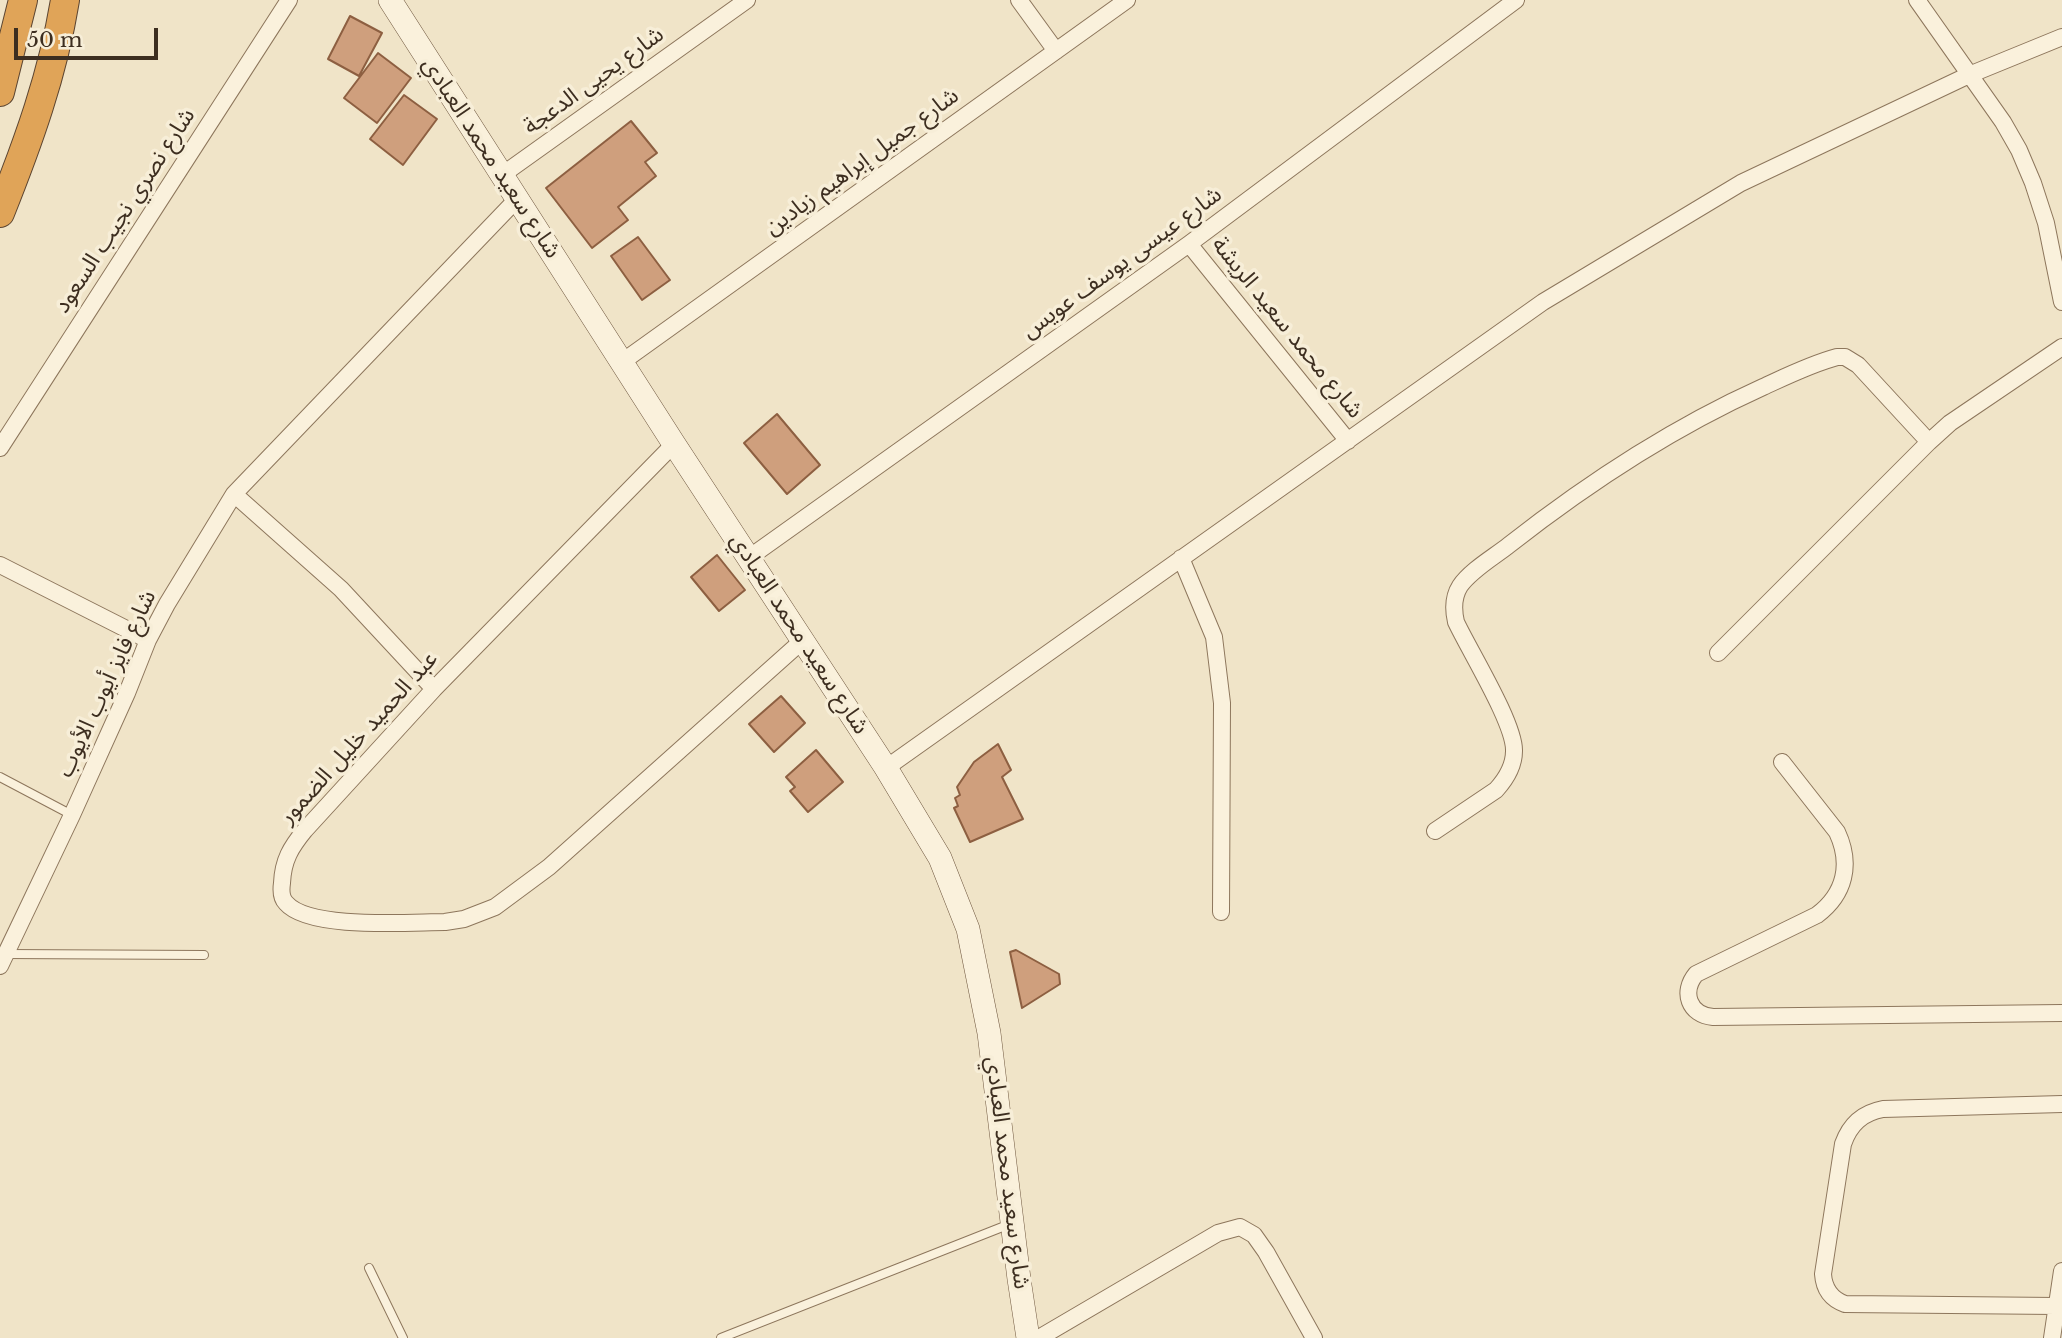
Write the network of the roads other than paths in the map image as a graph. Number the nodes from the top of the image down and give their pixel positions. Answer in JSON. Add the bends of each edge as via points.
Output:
{"nodes":[{"id":1,"x":23,"y":0,"type":"edge"},
{"id":2,"x":65,"y":0,"type":"edge"},
{"id":3,"x":289,"y":0,"type":"edge"},
{"id":4,"x":390,"y":0,"type":"edge"},
{"id":5,"x":747,"y":0,"type":"edge"},
{"id":6,"x":1020,"y":0,"type":"edge"},
{"id":7,"x":1127,"y":0,"type":"edge"},
{"id":8,"x":1516,"y":0,"type":"edge"},
{"id":9,"x":1917,"y":0,"type":"edge"},
{"id":10,"x":2062,"y":37,"type":"edge"},
{"id":11,"x":1056,"y":51,"type":"junction"},
{"id":12,"x":1969,"y":75,"type":"junction"},
{"id":13,"x":0,"y":92,"type":"edge"},
{"id":14,"x":29,"y":141,"type":"junction"},
{"id":15,"x":0,"y":146,"type":"edge"},
{"id":16,"x":502,"y":175,"type":"junction"},
{"id":17,"x":518,"y":198,"type":"junction"},
{"id":18,"x":0,"y":213,"type":"edge"},
{"id":19,"x":1189,"y":244,"type":"junction"},
{"id":20,"x":2062,"y":302,"type":"edge"},
{"id":21,"x":2062,"y":347,"type":"edge"},
{"id":22,"x":622,"y":362,"type":"junction"},
{"id":23,"x":1348,"y":441,"type":"junction"},
{"id":24,"x":1929,"y":442,"type":"junction"},
{"id":25,"x":674,"y":444,"type":"junction"},
{"id":26,"x":0,"y":448,"type":"edge"},
{"id":27,"x":234,"y":494,"type":"junction"},
{"id":28,"x":750,"y":557,"type":"junction"},
{"id":29,"x":1181,"y":558,"type":"junction"},
{"id":30,"x":0,"y":565,"type":"edge"},
{"id":31,"x":148,"y":640,"type":"junction"},
{"id":32,"x":802,"y":641,"type":"junction"},
{"id":33,"x":1718,"y":653,"type":"dead end"},
{"id":34,"x":434,"y":689,"type":"junction"},
{"id":35,"x":1782,"y":762,"type":"dead end"},
{"id":36,"x":886,"y":768,"type":"junction"},
{"id":37,"x":0,"y":777,"type":"edge"},
{"id":38,"x":72,"y":815,"type":"junction"},
{"id":39,"x":1436,"y":831,"type":"dead end"},
{"id":40,"x":1221,"y":912,"type":"dead end"},
{"id":41,"x":204,"y":954,"type":"dead end"},
{"id":42,"x":3,"y":960,"type":"edge"},
{"id":43,"x":2062,"y":1013,"type":"edge"},
{"id":44,"x":2062,"y":1104,"type":"edge"},
{"id":45,"x":1013,"y":1223,"type":"junction"},
{"id":46,"x":369,"y":1268,"type":"dead end"},
{"id":47,"x":2062,"y":1271,"type":"edge"},
{"id":48,"x":2056,"y":1306,"type":"junction"},
{"id":49,"x":403,"y":1338,"type":"edge"},
{"id":50,"x":721,"y":1338,"type":"edge"},
{"id":51,"x":1028,"y":1338,"type":"edge"},
{"id":52,"x":1039,"y":1338,"type":"edge"},
{"id":53,"x":1314,"y":1338,"type":"edge"},
{"id":54,"x":2052,"y":1338,"type":"edge"}],
"edges":[{"from":1,"to":13,"type":"highway"},
{"from":2,"to":14,"type":"highway"},
{"from":3,"to":26,"type":"street","name":"شارع نصري نجيب السعود"},
{"from":4,"to":16,"type":"street","name":"شارع سعيد محمد العبادي"},
{"from":5,"to":16,"type":"street","name":"شارع يحيى الدعجة"},
{"from":6,"to":11,"type":"street"},
{"from":7,"to":11,"type":"street","name":"شارع جميل إبراهيم زيادين"},
{"from":8,"to":19,"type":"street","name":"شارع عيسى يوسف عويس"},
{"from":9,"to":12,"type":"street"},
{"from":10,"to":12,"type":"street"},
{"from":11,"to":22,"type":"street","name":"شارع جميل إبراهيم زيادين"},
{"from":12,"to":20,"type":"street","via":[[2003,122],[2033,183]]},
{"from":12,"to":23,"type":"street","via":[[1741,183],[1543,302]]},
{"from":14,"to":15,"type":"highway","via":[[17,148]]},
{"from":14,"to":18,"type":"highway"},
{"from":16,"to":17,"type":"street","name":"شارع سعيد محمد العبادي"},
{"from":17,"to":22,"type":"street","name":"شارع سعيد محمد العبادي"},
{"from":17,"to":27,"type":"street","name":"شارع فايز أيوب الأيوب"},
{"from":19,"to":23,"type":"street","name":"شارع محمد سعيد الريشة"},
{"from":19,"to":28,"type":"street","name":"شارع عيسى يوسف عويس"},
{"from":21,"to":24,"type":"street"},
{"from":22,"to":25,"type":"street","name":"شارع سعيد محمد العبادي"},
{"from":23,"to":29,"type":"street"},
{"from":24,"to":33,"type":"street"},
{"from":24,"to":39,"type":"street","via":[[1858,365],[1837,357],[1740,397],[1655,443],[1520,537],[1464,582],[1454,605],[1456,622],[1510,729],[1513,762],[1496,790]]},
{"from":25,"to":28,"type":"street","name":"شارع سعيد محمد العبادي"},
{"from":25,"to":34,"type":"street","name":"عبد الحميد خليل الضمور"},
{"from":27,"to":31,"type":"street","name":"شارع فايز أيوب الأيوب"},
{"from":27,"to":34,"type":"street","via":[[341,589]]},
{"from":28,"to":32,"type":"street","name":"شارع سعيد محمد العبادي"},
{"from":29,"to":36,"type":"street"},
{"from":29,"to":40,"type":"street","via":[[1214,637],[1222,703]]},
{"from":30,"to":31,"type":"street"},
{"from":31,"to":38,"type":"street","name":"شارع فايز أيوب الأيوب"},
{"from":32,"to":34,"type":"street","name":"عبد الحميد خليل الضمور","via":[[549,867],[495,907],[445,922],[332,922],[287,905],[282,897],[283,863],[292,845]]},
{"from":32,"to":36,"type":"street","name":"شارع سعيد محمد العبادي"},
{"from":35,"to":43,"type":"street","via":[[1837,832],[1846,863],[1841,886],[1817,915],[1696,974],[1688,987],[1693,1009],[1713,1017]]},
{"from":36,"to":45,"type":"street","name":"شارع سعيد محمد العبادي","via":[[940,859],[968,929],[989,1033]]},
{"from":37,"to":38,"type":"lane"},
{"from":38,"to":42,"type":"street","name":"شارع فايز أيوب الأيوب"},
{"from":41,"to":42,"type":"lane"},
{"from":44,"to":48,"type":"street","via":[[1883,1109],[1865,1114],[1851,1127],[1843,1144],[1823,1274],[1827,1291],[1845,1304]]},
{"from":45,"to":50,"type":"lane"},
{"from":45,"to":51,"type":"street","name":"شارع سعيد محمد العبادي"},
{"from":46,"to":49,"type":"lane"},
{"from":47,"to":48,"type":"street"},
{"from":48,"to":54,"type":"street"},
{"from":52,"to":53,"type":"street","via":[[1219,1233],[1240,1227],[1254,1235],[1266,1252]]}]}
